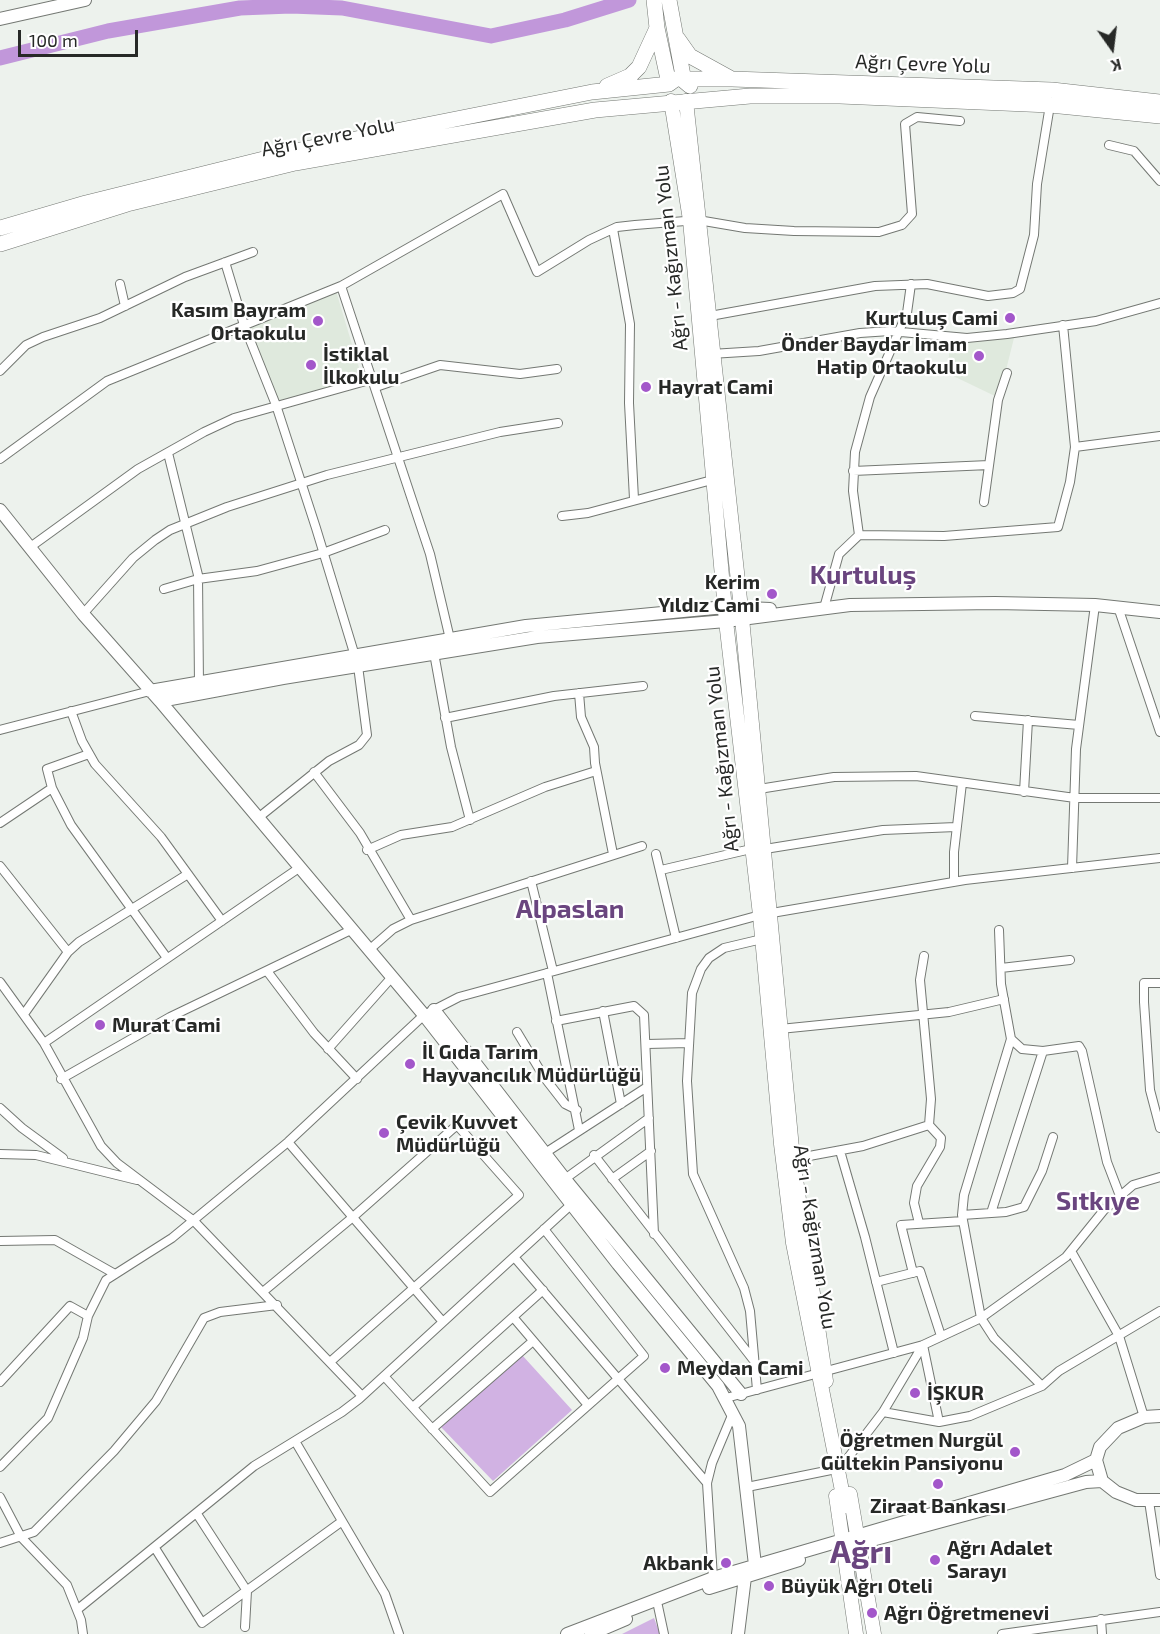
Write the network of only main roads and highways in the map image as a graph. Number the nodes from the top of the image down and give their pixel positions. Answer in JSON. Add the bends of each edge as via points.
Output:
{"nodes":[{"id":1,"x":654,"y":0,"type":"edge"},
{"id":2,"x":669,"y":0,"type":"edge"},
{"id":3,"x":664,"y":25,"type":"junction"},
{"id":4,"x":732,"y":79,"type":"junction"},
{"id":5,"x":677,"y":82,"type":"junction"},
{"id":6,"x":592,"y":92,"type":"junction"},
{"id":7,"x":679,"y":101,"type":"junction"},
{"id":8,"x":1160,"y":102,"type":"edge"},
{"id":9,"x":1160,"y":116,"type":"edge"},
{"id":10,"x":694,"y":220,"type":"junction"},
{"id":11,"x":0,"y":228,"type":"edge"},
{"id":12,"x":0,"y":244,"type":"edge"},
{"id":13,"x":758,"y":849,"type":"junction"},
{"id":14,"x":766,"y":914,"type":"junction"},
{"id":15,"x":821,"y":1371,"type":"junction"},
{"id":16,"x":844,"y":1506,"type":"tunnel mouth"},
{"id":17,"x":858,"y":1583,"type":"tunnel mouth"},
{"id":18,"x":856,"y":1634,"type":"edge"},
{"id":19,"x":867,"y":1634,"type":"edge"},
{"id":20,"x":874,"y":1634,"type":"edge"}],
"edges":[{"from":1,"to":3,"type":"highway"},
{"from":2,"to":3,"type":"highway"},
{"from":3,"to":4,"type":"highway","via":[[690,56]]},
{"from":3,"to":5,"type":"highway"},
{"from":3,"to":6,"type":"highway","via":[[630,76]]},
{"from":4,"to":5,"type":"highway","name":"Ağrı Çevre Yolu"},
{"from":4,"to":8,"type":"highway","name":"Ağrı Çevre Yolu","via":[[1052,90]]},
{"from":5,"to":6,"type":"highway","name":"Ağrı Çevre Yolu"},
{"from":5,"to":7,"type":"highway","via":[[666,91]]},
{"from":5,"to":7,"type":"highway","via":[[691,90]]},
{"from":6,"to":11,"type":"highway","name":"Ağrı Çevre Yolu","via":[[300,150]]},
{"from":7,"to":9,"type":"highway","name":"Ağrı Çevre Yolu","via":[[840,96],[1050,105]]},
{"from":7,"to":10,"type":"main road","name":"Ağrı - Kağızman Yolu"},
{"from":7,"to":12,"type":"highway","name":"Ağrı Çevre Yolu","via":[[595,110],[295,163],[127,204]]},
{"from":10,"to":13,"type":"main road","name":"Ağrı - Kağızman Yolu","via":[[725,614]]},
{"from":10,"to":13,"type":"main road","name":"Ağrı - Kağızman Yolu","via":[[710,316],[759,789]]},
{"from":13,"to":14,"type":"main road","name":"Ağrı - Kağızman Yolu"},
{"from":14,"to":15,"type":"main road","name":"Ağrı - Kağızman Yolu"},
{"from":14,"to":15,"type":"main road","name":"Ağrı - Kağızman Yolu","via":[[762,939],[794,1243]]},
{"from":15,"to":16,"type":"main road","name":"Ağrı - Kağızman Yolu"},
{"from":15,"to":18,"type":"main road","via":[[819,1413]]},
{"from":15,"to":20,"type":"main road","via":[[844,1463]]},
{"from":17,"to":19,"type":"main road"}]}
